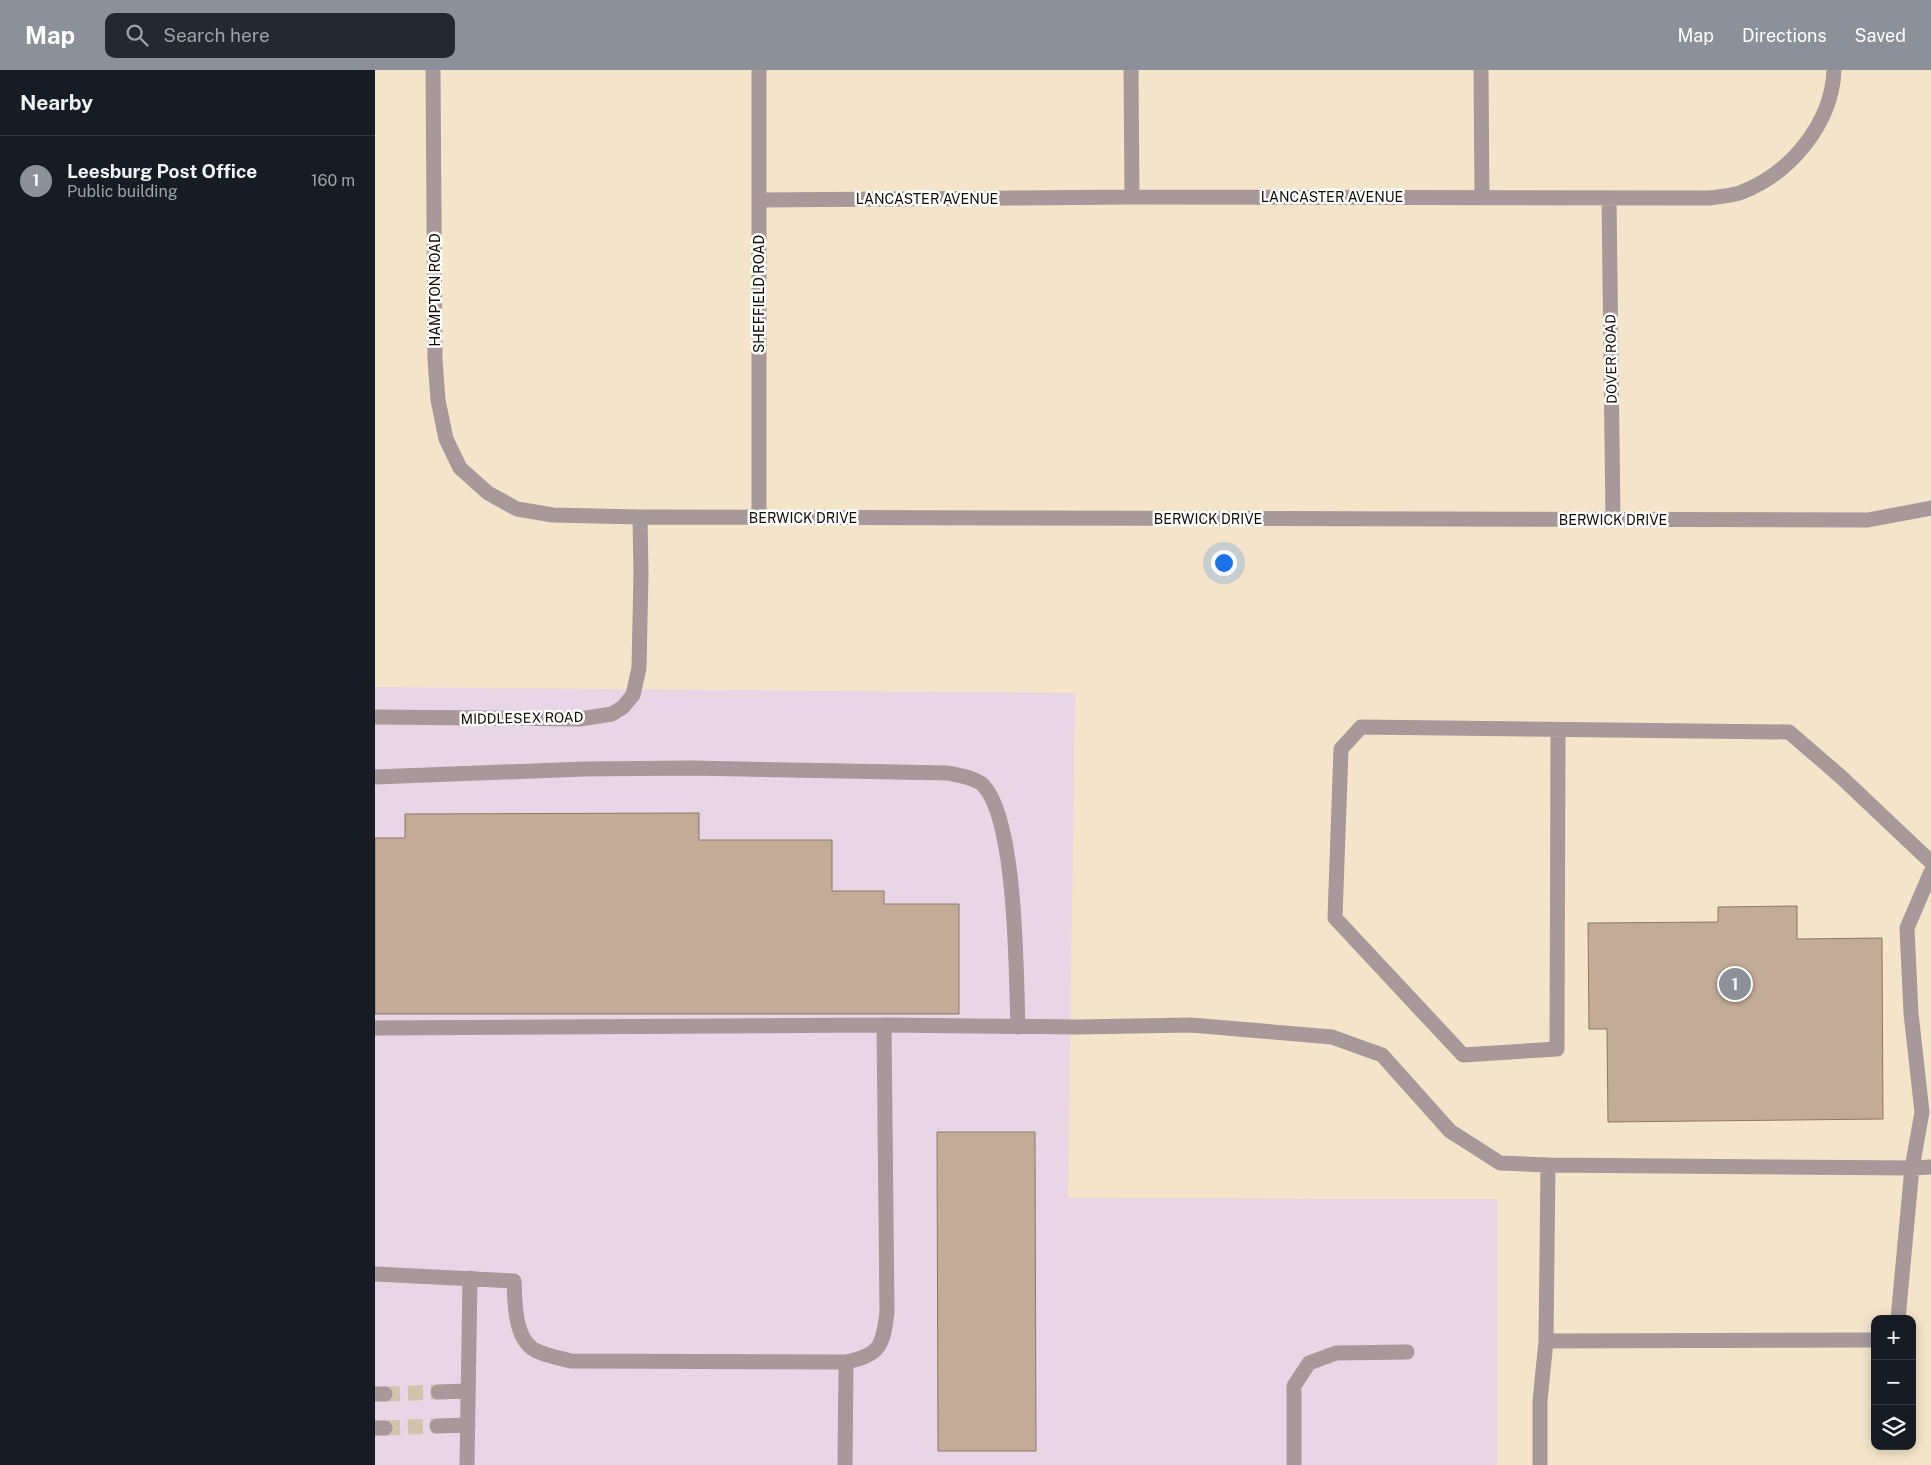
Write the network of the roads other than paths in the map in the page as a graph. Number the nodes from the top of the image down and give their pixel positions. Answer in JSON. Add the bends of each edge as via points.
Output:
{"nodes":[{"id":1,"x":433,"y":70,"type":"edge"},
{"id":2,"x":759,"y":70,"type":"edge"},
{"id":3,"x":1131,"y":70,"type":"edge"},
{"id":4,"x":1481,"y":70,"type":"edge"},
{"id":5,"x":1834,"y":70,"type":"edge"},
{"id":6,"x":1132,"y":197,"type":"junction"},
{"id":7,"x":1482,"y":198,"type":"junction"},
{"id":8,"x":1609,"y":198,"type":"junction"},
{"id":9,"x":759,"y":200,"type":"junction"},
{"id":10,"x":488,"y":493,"type":"joint"},
{"id":11,"x":1931,"y":508,"type":"edge"},
{"id":12,"x":640,"y":517,"type":"junction"},
{"id":13,"x":759,"y":517,"type":"junction"},
{"id":14,"x":1613,"y":520,"type":"junction"},
{"id":15,"x":375,"y":717,"type":"edge"},
{"id":16,"x":1558,"y":730,"type":"junction"},
{"id":17,"x":375,"y":777,"type":"edge"},
{"id":18,"x":1931,"y":862,"type":"edge"},
{"id":19,"x":1931,"y":872,"type":"edge"},
{"id":20,"x":884,"y":1025,"type":"junction"},
{"id":21,"x":1018,"y":1027,"type":"junction"},
{"id":22,"x":375,"y":1028,"type":"edge"},
{"id":23,"x":1548,"y":1165,"type":"junction"},
{"id":24,"x":1931,"y":1167,"type":"edge"},
{"id":25,"x":1912,"y":1168,"type":"junction"},
{"id":26,"x":375,"y":1274,"type":"edge"},
{"id":27,"x":470,"y":1278,"type":"junction"},
{"id":28,"x":1898,"y":1315,"type":"edge"},
{"id":29,"x":1546,"y":1340,"type":"junction"},
{"id":30,"x":1871,"y":1340,"type":"edge"},
{"id":31,"x":1407,"y":1352,"type":"dead end"},
{"id":32,"x":846,"y":1362,"type":"junction"},
{"id":33,"x":468,"y":1391,"type":"junction"},
{"id":34,"x":438,"y":1392,"type":"tunnel mouth"},
{"id":35,"x":468,"y":1425,"type":"junction"},
{"id":36,"x":437,"y":1426,"type":"tunnel mouth"},
{"id":37,"x":467,"y":1465,"type":"edge"},
{"id":38,"x":845,"y":1465,"type":"edge"},
{"id":39,"x":1294,"y":1465,"type":"edge"},
{"id":40,"x":1541,"y":1465,"type":"edge"}],
"edges":[{"from":1,"to":10,"type":"street","name":"HAMPTON ROAD","via":[[438,400],[446,439],[460,468]]},
{"from":2,"to":9,"type":"street","name":"SHEFFIELD ROAD"},
{"from":3,"to":6,"type":"street"},
{"from":4,"to":7,"type":"street"},
{"from":5,"to":8,"type":"street","name":"LANCASTER AVENUE","via":[[1831,98],[1812,136],[1771,176],[1741,193],[1711,198]]},
{"from":6,"to":7,"type":"street","name":"LANCASTER AVENUE"},
{"from":6,"to":9,"type":"street","name":"LANCASTER AVENUE"},
{"from":7,"to":8,"type":"street","name":"LANCASTER AVENUE"},
{"from":8,"to":14,"type":"street","name":"DOVER ROAD"},
{"from":9,"to":13,"type":"street","name":"SHEFFIELD ROAD"},
{"from":10,"to":12,"type":"street","name":"BERWICK DRIVE","via":[[517,509],[553,515]]},
{"from":11,"to":14,"type":"street","name":"BERWICK DRIVE","via":[[1868,520]]},
{"from":12,"to":13,"type":"street","name":"BERWICK DRIVE"},
{"from":12,"to":15,"type":"street","name":"MIDDLESEX ROAD","via":[[639,668],[633,695],[623,707],[613,714],[580,718]]},
{"from":13,"to":14,"type":"street","name":"BERWICK DRIVE"},
{"from":16,"to":16,"type":"street","via":[[1361,727],[1341,749],[1335,918],[1463,1055],[1557,1049]]},
{"from":16,"to":18,"type":"street","via":[[1789,732]]},
{"from":17,"to":21,"type":"street","via":[[691,768],[948,773],[966,778],[983,785],[1003,825],[1012,900]]},
{"from":19,"to":25,"type":"street","via":[[1907,928],[1911,1013],[1922,1112]]},
{"from":20,"to":21,"type":"street"},
{"from":20,"to":22,"type":"street"},
{"from":20,"to":32,"type":"street","via":[[887,1312],[884,1336],[875,1351],[864,1358]]},
{"from":21,"to":23,"type":"street","via":[[1191,1025],[1332,1037],[1381,1055],[1450,1131],[1500,1163]]},
{"from":23,"to":25,"type":"street"},
{"from":23,"to":29,"type":"street"},
{"from":24,"to":25,"type":"street"},
{"from":25,"to":28,"type":"street"},
{"from":26,"to":27,"type":"street"},
{"from":27,"to":32,"type":"street","via":[[514,1281],[520,1335],[535,1351],[571,1360]]},
{"from":27,"to":33,"type":"street"},
{"from":29,"to":30,"type":"street"},
{"from":29,"to":40,"type":"street","via":[[1540,1400]]},
{"from":31,"to":39,"type":"street","via":[[1336,1353],[1309,1363],[1294,1386]]},
{"from":32,"to":38,"type":"street"},
{"from":33,"to":34,"type":"street"},
{"from":33,"to":35,"type":"street"},
{"from":35,"to":36,"type":"street"},
{"from":35,"to":37,"type":"street"}]}
